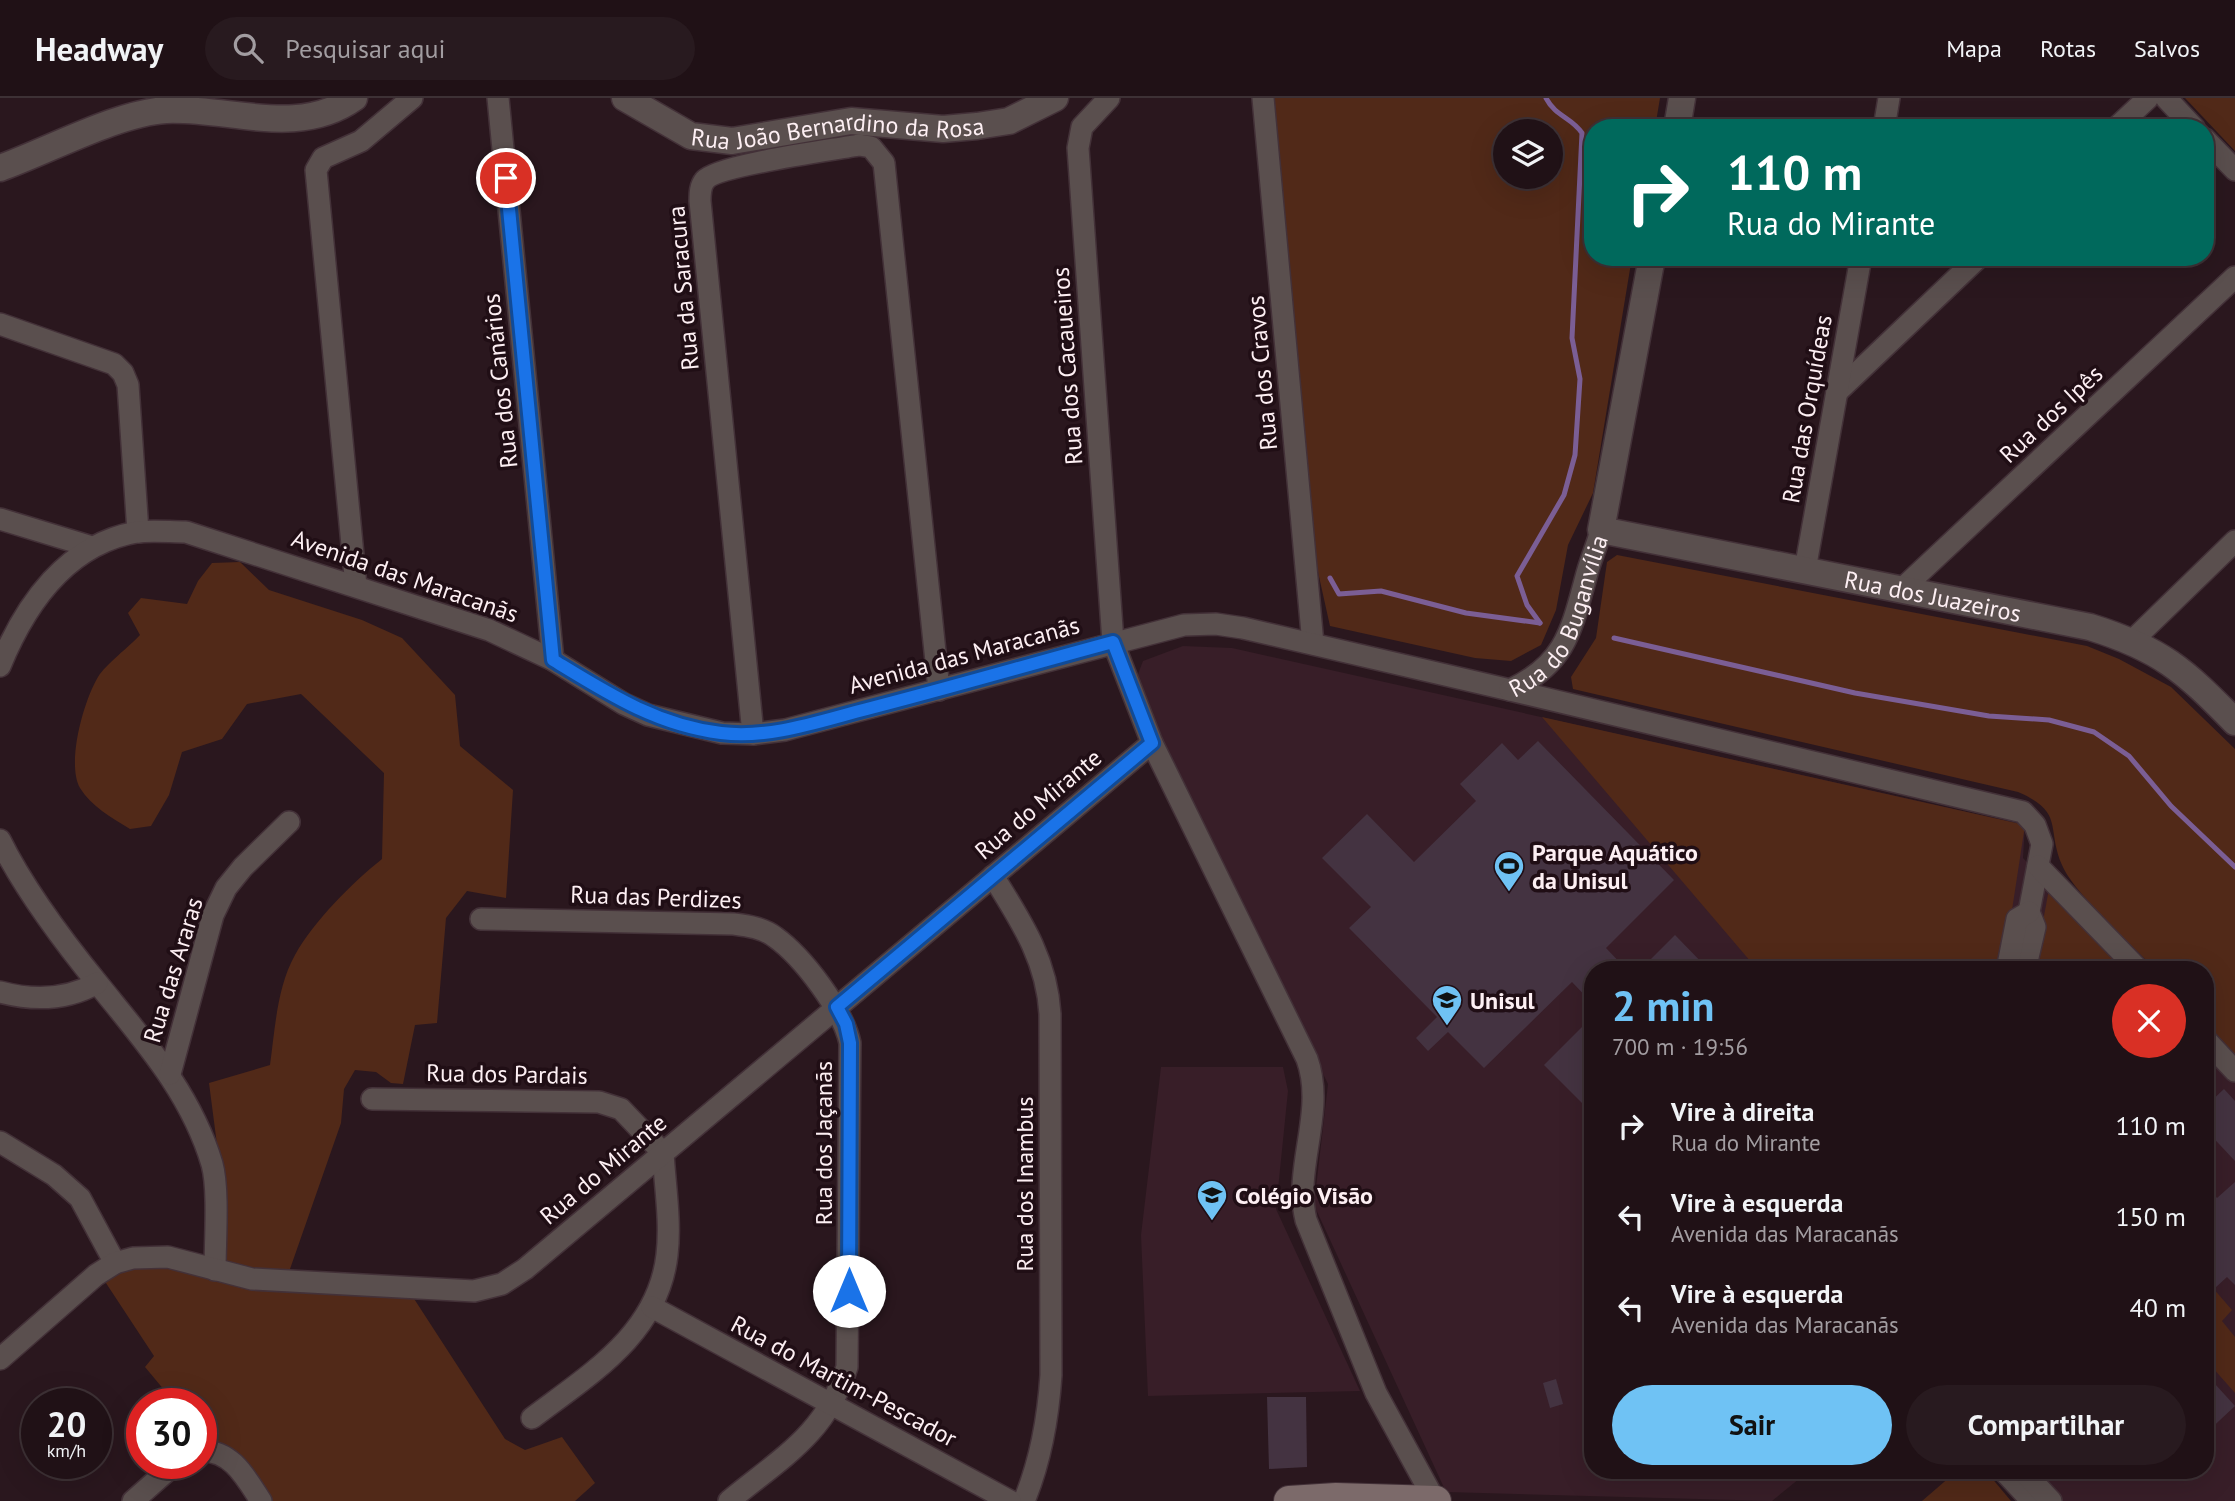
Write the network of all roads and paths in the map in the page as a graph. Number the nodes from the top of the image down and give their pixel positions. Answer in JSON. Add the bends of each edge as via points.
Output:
{"nodes":[{"id":1,"x":354,"y":98,"type":"edge"},
{"id":2,"x":412,"y":98,"type":"edge"},
{"id":3,"x":498,"y":98,"type":"edge"},
{"id":4,"x":625,"y":98,"type":"edge"},
{"id":5,"x":1055,"y":98,"type":"edge"},
{"id":6,"x":1109,"y":98,"type":"edge"},
{"id":7,"x":1263,"y":98,"type":"edge"},
{"id":8,"x":1682,"y":98,"type":"edge"},
{"id":9,"x":1889,"y":98,"type":"edge"},
{"id":10,"x":2148,"y":98,"type":"edge"},
{"id":11,"x":2166,"y":98,"type":"edge"},
{"id":12,"x":268,"y":108,"type":"edge"},
{"id":13,"x":1678,"y":119,"type":"edge"},
{"id":14,"x":1886,"y":119,"type":"edge"},
{"id":15,"x":2126,"y":119,"type":"edge"},
{"id":16,"x":2186,"y":119,"type":"edge"},
{"id":17,"x":2214,"y":148,"type":"edge"},
{"id":18,"x":0,"y":168,"type":"edge"},
{"id":19,"x":2235,"y":170,"type":"edge"},
{"id":20,"x":1651,"y":266,"type":"edge"},
{"id":21,"x":1859,"y":266,"type":"edge"},
{"id":22,"x":1970,"y":266,"type":"edge"},
{"id":23,"x":2235,"y":277,"type":"edge"},
{"id":24,"x":0,"y":324,"type":"edge"},
{"id":25,"x":1837,"y":392,"type":"junction"},
{"id":26,"x":0,"y":519,"type":"edge"},
{"id":27,"x":1601,"y":530,"type":"junction"},
{"id":28,"x":138,"y":532,"type":"junction"},
{"id":29,"x":2235,"y":541,"type":"edge"},
{"id":30,"x":92,"y":547,"type":"junction"},
{"id":31,"x":1805,"y":570,"type":"junction"},
{"id":32,"x":356,"y":586,"type":"junction"},
{"id":33,"x":1902,"y":589,"type":"junction"},
{"id":34,"x":2133,"y":640,"type":"junction"},
{"id":35,"x":1113,"y":642,"type":"junction"},
{"id":36,"x":1313,"y":644,"type":"junction"},
{"id":37,"x":553,"y":660,"type":"junction"},
{"id":38,"x":0,"y":666,"type":"edge"},
{"id":39,"x":939,"y":690,"type":"junction"},
{"id":40,"x":1510,"y":690,"type":"junction"},
{"id":41,"x":2235,"y":722,"type":"edge"},
{"id":42,"x":753,"y":734,"type":"junction"},
{"id":43,"x":1152,"y":743,"type":"junction"},
{"id":44,"x":289,"y":822,"type":"dead end"},
{"id":45,"x":0,"y":840,"type":"edge"},
{"id":46,"x":2038,"y":866,"type":"junction"},
{"id":47,"x":993,"y":876,"type":"junction"},
{"id":48,"x":2029,"y":912,"type":"junction"},
{"id":49,"x":481,"y":919,"type":"dead end"},
{"id":50,"x":2009,"y":961,"type":"edge"},
{"id":51,"x":2027,"y":961,"type":"edge"},
{"id":52,"x":2130,"y":961,"type":"edge"},
{"id":53,"x":97,"y":983,"type":"junction"},
{"id":54,"x":0,"y":992,"type":"edge"},
{"id":55,"x":837,"y":1007,"type":"junction"},
{"id":56,"x":2214,"y":1048,"type":"edge"},
{"id":57,"x":2235,"y":1070,"type":"edge"},
{"id":58,"x":170,"y":1074,"type":"junction"},
{"id":59,"x":372,"y":1099,"type":"dead end"},
{"id":60,"x":2,"y":1147,"type":"edge"},
{"id":61,"x":663,"y":1153,"type":"junction"},
{"id":62,"x":115,"y":1263,"type":"junction"},
{"id":63,"x":215,"y":1270,"type":"junction"},
{"id":64,"x":652,"y":1307,"type":"junction"},
{"id":65,"x":0,"y":1359,"type":"edge"},
{"id":66,"x":833,"y":1404,"type":"junction"},
{"id":67,"x":532,"y":1418,"type":"dead end"},
{"id":68,"x":217,"y":1454,"type":"edge"},
{"id":69,"x":158,"y":1479,"type":"edge"},
{"id":70,"x":2011,"y":1479,"type":"edge"},
{"id":71,"x":2030,"y":1479,"type":"edge"},
{"id":72,"x":133,"y":1501,"type":"edge"},
{"id":73,"x":261,"y":1501,"type":"edge"},
{"id":74,"x":729,"y":1501,"type":"edge"},
{"id":75,"x":1010,"y":1501,"type":"edge"},
{"id":76,"x":1024,"y":1501,"type":"edge"},
{"id":77,"x":1289,"y":1501,"type":"edge"},
{"id":78,"x":1436,"y":1501,"type":"edge"},
{"id":79,"x":2032,"y":1501,"type":"edge"},
{"id":80,"x":2051,"y":1501,"type":"edge"}],
"edges":[{"from":1,"to":12,"type":"street","via":[[329,112],[302,118]]},
{"from":2,"to":32,"type":"street","via":[[361,141],[323,158],[316,170]]},
{"from":3,"to":37,"type":"street","name":"Rua dos Canários"},
{"from":4,"to":5,"type":"street","name":"Rua João Bernardino da Rosa","via":[[691,136],[732,141],[851,121],[943,129],[977,126],[1009,121]]},
{"from":6,"to":35,"type":"street","name":"Rua dos Cacaueiros","via":[[1082,127],[1078,148]]},
{"from":7,"to":36,"type":"street","name":"Rua dos Cravos"},
{"from":8,"to":13,"type":"street"},
{"from":9,"to":14,"type":"street"},
{"from":10,"to":15,"type":"street"},
{"from":11,"to":16,"type":"street"},
{"from":12,"to":18,"type":"street","via":[[164,110],[133,117]]},
{"from":17,"to":19,"type":"street"},
{"from":20,"to":27,"type":"street","name":"Rua do Buganvília"},
{"from":21,"to":25,"type":"street","name":"Rua das Orquídeas"},
{"from":22,"to":25,"type":"street"},
{"from":23,"to":33,"type":"street","name":"Rua dos Ipês"},
{"from":24,"to":28,"type":"street","via":[[114,364],[123,373],[128,385]]},
{"from":25,"to":31,"type":"street","name":"Rua das Orquídeas"},
{"from":26,"to":30,"type":"street"},
{"from":27,"to":31,"type":"street","name":"Rua dos Juazeiros"},
{"from":27,"to":40,"type":"street","name":"Rua do Buganvília","via":[[1574,622],[1559,653],[1534,678]]},
{"from":28,"to":30,"type":"street","name":"Avenida das Maracanãs"},
{"from":28,"to":32,"type":"street","name":"Avenida das Maracanãs","via":[[207,537]]},
{"from":29,"to":34,"type":"street"},
{"from":30,"to":38,"type":"street","name":"Avenida das Maracanãs","via":[[66,564],[41,592]]},
{"from":31,"to":33,"type":"street","name":"Rua dos Juazeiros"},
{"from":32,"to":37,"type":"street","name":"Avenida das Maracanãs","via":[[489,630]]},
{"from":33,"to":34,"type":"street","name":"Rua dos Juazeiros"},
{"from":34,"to":41,"type":"street","name":"Rua dos Juazeiros","via":[[2191,677]]},
{"from":35,"to":36,"type":"street","name":"Rua do Buganvília","via":[[1184,625],[1216,624]]},
{"from":35,"to":39,"type":"street","name":"Avenida das Maracanãs"},
{"from":35,"to":43,"type":"street","name":"Avenida das Maracanãs"},
{"from":36,"to":40,"type":"street","name":"Rua do Buganvília"},
{"from":37,"to":42,"type":"street","name":"Avenida das Maracanãs","via":[[649,715],[722,733]]},
{"from":39,"to":42,"type":"street","name":"Avenida das Maracanãs"},
{"from":39,"to":42,"type":"street","name":"Rua da Saracura","via":[[884,163],[871,147],[859,145],[726,169],[705,180],[700,190]]},
{"from":40,"to":46,"type":"street","via":[[2023,811],[2042,844]]},
{"from":43,"to":47,"type":"street","name":"Rua do Mirante"},
{"from":43,"to":78,"type":"street","name":"Avenida das Maracanãs","via":[[1307,1059],[1314,1094],[1302,1194],[1306,1220],[1376,1393]]},
{"from":44,"to":58,"type":"street","name":"Rua das Araras","via":[[243,867],[212,915]]},
{"from":45,"to":53,"type":"street","via":[[26,886]]},
{"from":46,"to":48,"type":"street"},
{"from":46,"to":52,"type":"street"},
{"from":47,"to":55,"type":"street","name":"Rua do Mirante"},
{"from":47,"to":76,"type":"street","name":"Rua dos Inambus","via":[[1038,953],[1049,1003],[1051,1375],[1039,1463]]},
{"from":48,"to":50,"type":"street","via":[[2017,919]]},
{"from":48,"to":51,"type":"street","via":[[2035,927]]},
{"from":49,"to":55,"type":"street","name":"Rua das Perdizes","via":[[734,923],[759,928],[785,946]]},
{"from":53,"to":54,"type":"street","via":[[60,999]]},
{"from":53,"to":58,"type":"street"},
{"from":55,"to":61,"type":"street","name":"Rua do Mirante"},
{"from":55,"to":66,"type":"street","name":"Rua dos Jaçanãs","via":[[850,1043],[849,1346],[847,1367]]},
{"from":56,"to":57,"type":"street"},
{"from":58,"to":63,"type":"street","via":[[190,1108],[213,1167]]},
{"from":59,"to":61,"type":"street","name":"Rua dos Pardais","via":[[599,1102],[621,1110]]},
{"from":60,"to":62,"type":"street","via":[[54,1175],[80,1198]]},
{"from":61,"to":63,"type":"street","name":"Rua do Mirante","via":[[525,1269],[486,1290],[252,1279]]},
{"from":61,"to":64,"type":"street","via":[[667,1255]]},
{"from":62,"to":63,"type":"street","name":"Rua do Mirante","via":[[150,1255]]},
{"from":62,"to":65,"type":"street","name":"Rua do Mirante"},
{"from":64,"to":66,"type":"street","name":"Rua do Martim-Pescador"},
{"from":64,"to":67,"type":"street","via":[[622,1347]]},
{"from":66,"to":74,"type":"street","name":"Rua dos Jaçanãs","via":[[814,1430]]},
{"from":66,"to":75,"type":"street","name":"Rua do Martim-Pescador"},
{"from":68,"to":73,"type":"street","via":[[230,1460]]},
{"from":69,"to":72,"type":"street"},
{"from":70,"to":79,"type":"street"},
{"from":71,"to":80,"type":"street"},
{"from":77,"to":78,"type":"main road"}]}
